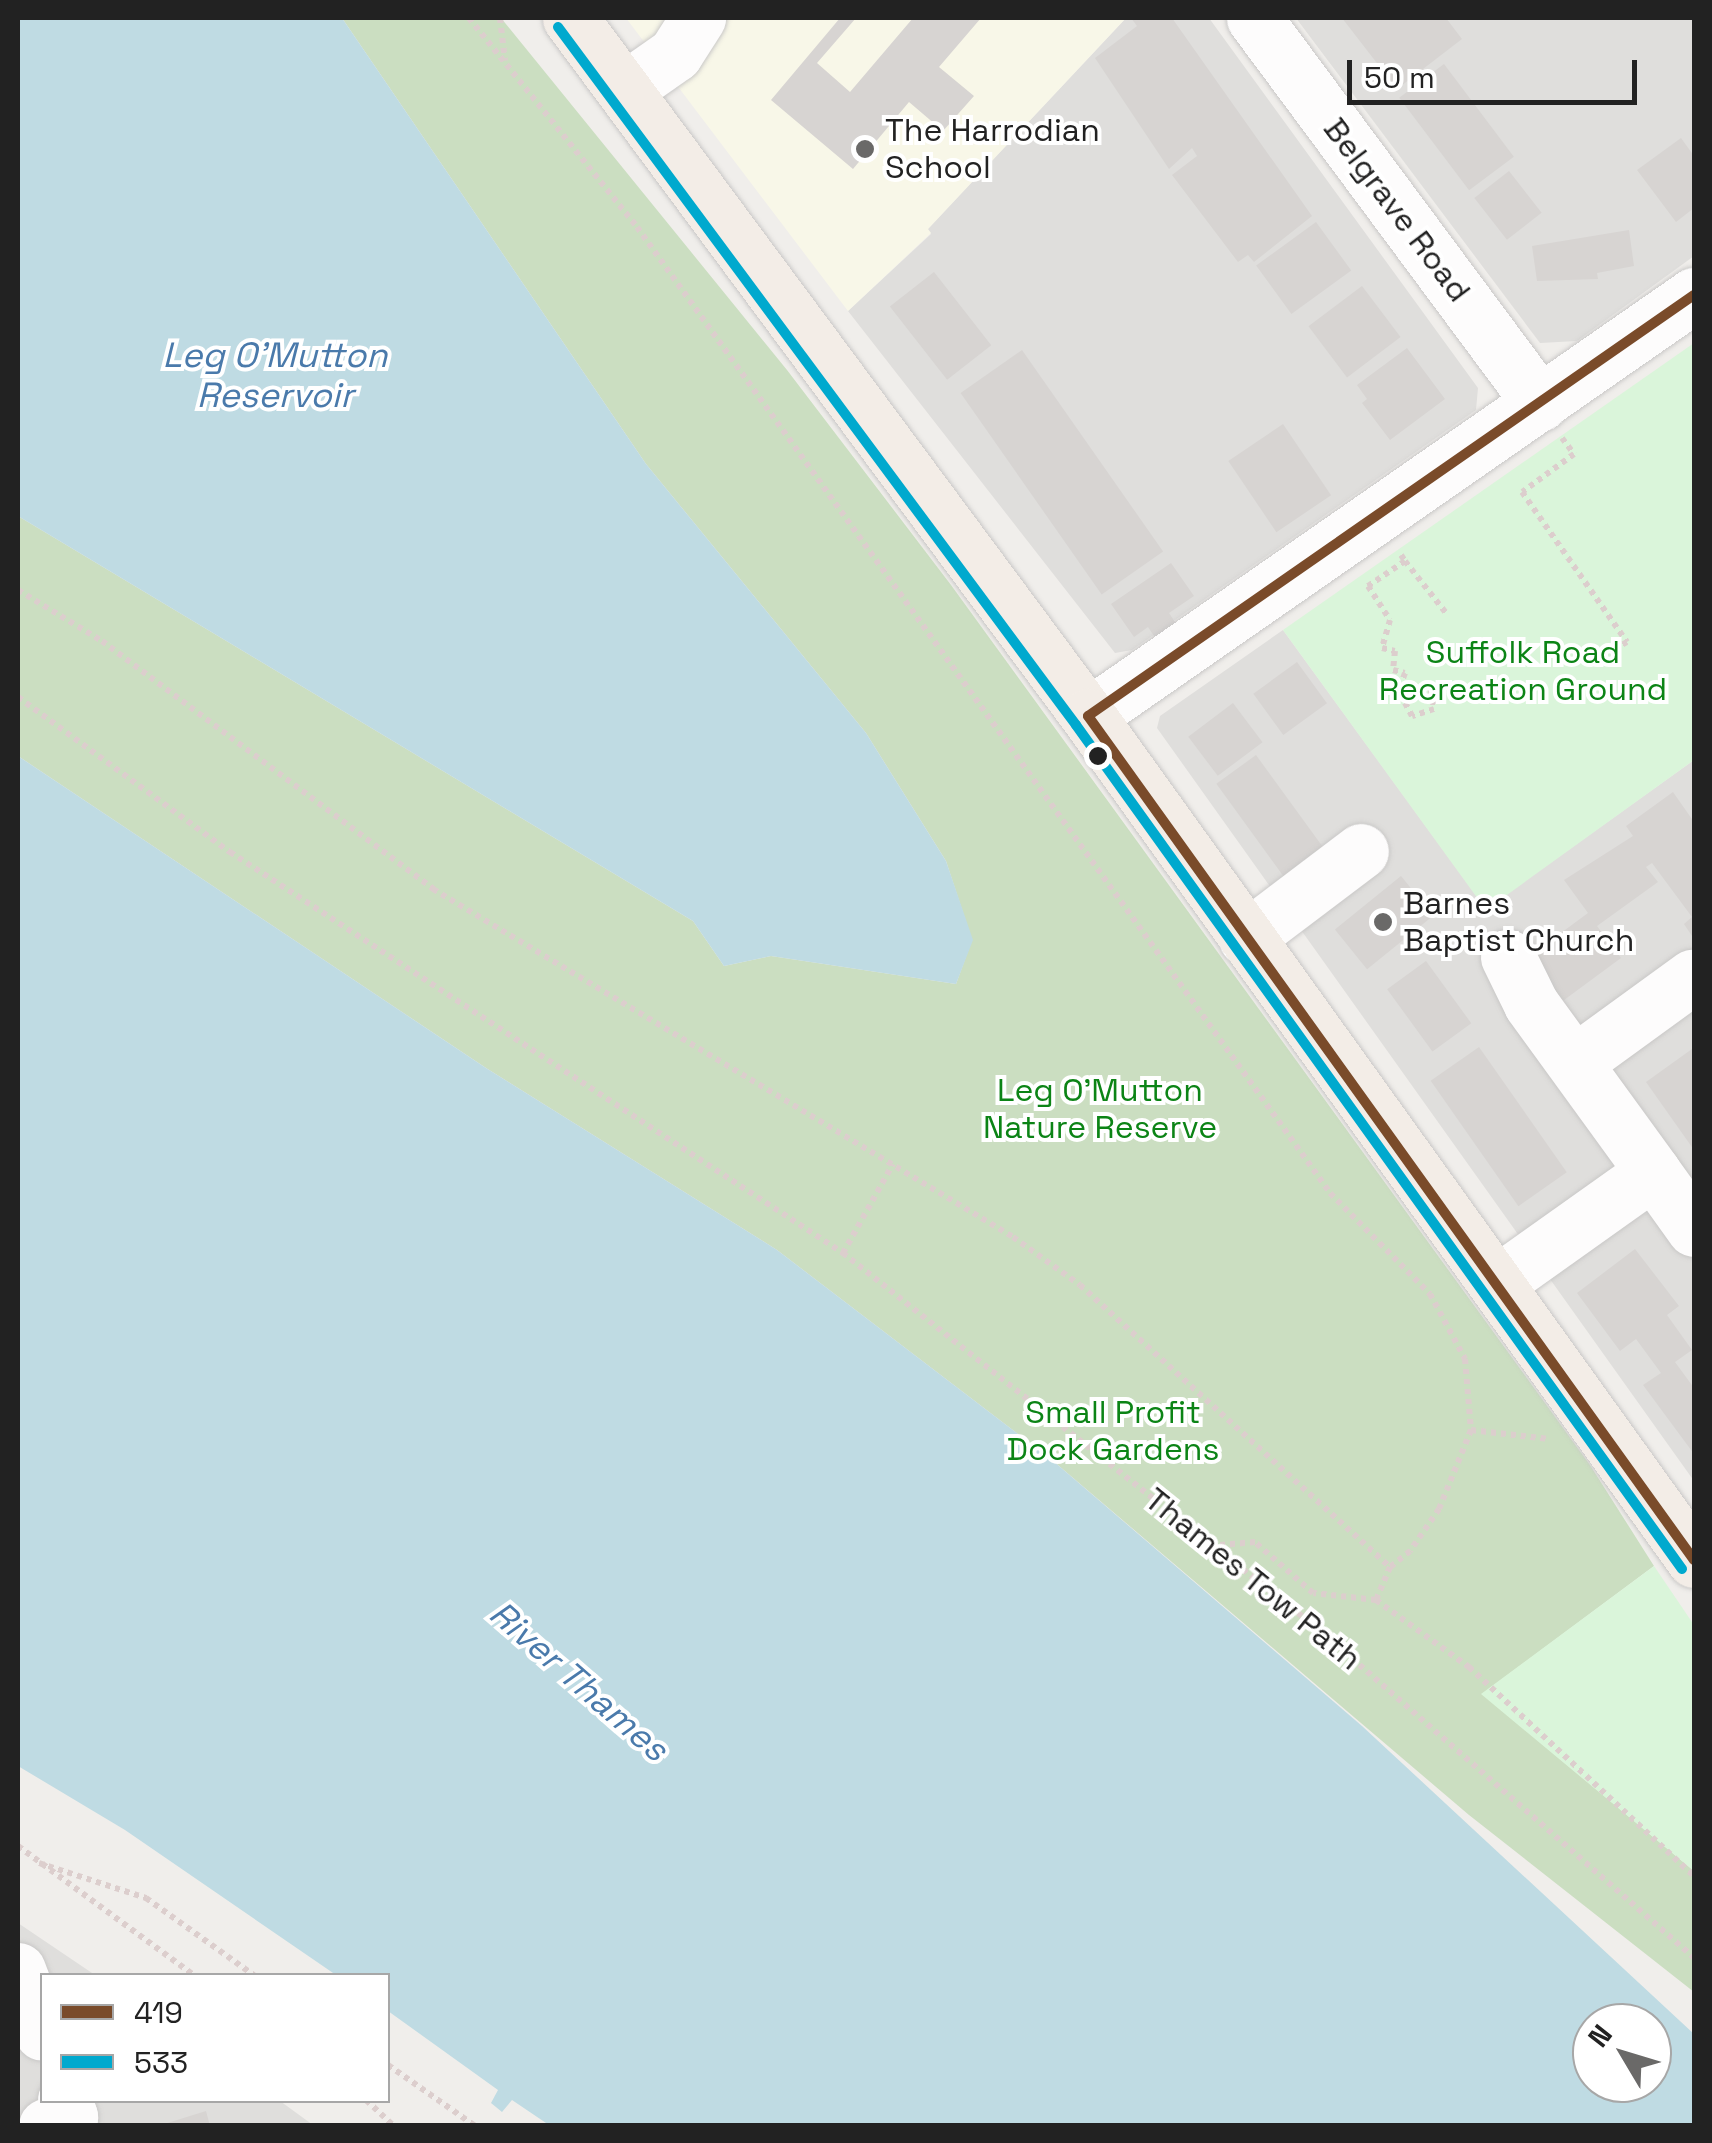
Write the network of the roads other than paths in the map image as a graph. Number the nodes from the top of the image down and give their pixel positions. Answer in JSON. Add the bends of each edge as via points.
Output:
{"nodes":[{"id":1,"x":570,"y":18,"type":"edge"},
{"id":2,"x":698,"y":18,"type":"edge"},
{"id":3,"x":1254,"y":18,"type":"edge"},
{"id":4,"x":624,"y":88,"type":"junction"},
{"id":5,"x":1694,"y":295,"type":"edge"},
{"id":6,"x":1540,"y":403,"type":"junction"},
{"id":7,"x":1088,"y":716,"type":"junction"},
{"id":8,"x":1361,"y":851,"type":"dead end"},
{"id":9,"x":1246,"y":938,"type":"junction"},
{"id":10,"x":1508,"y":957,"type":"dead end"},
{"id":11,"x":1692,"y":978,"type":"dead end"},
{"id":12,"x":1575,"y":1062,"type":"junction"},
{"id":13,"x":1653,"y":1172,"type":"junction"},
{"id":14,"x":1694,"y":1228,"type":"edge"},
{"id":15,"x":1498,"y":1282,"type":"junction"},
{"id":16,"x":1694,"y":1560,"type":"edge"},
{"id":17,"x":18,"y":1970,"type":"edge"},
{"id":18,"x":40,"y":2028,"type":"edge"},
{"id":19,"x":65,"y":2103,"type":"edge"},
{"id":20,"x":46,"y":2126,"type":"edge"}],
"edges":[{"from":1,"to":4,"type":"main road"},
{"from":2,"to":4,"type":"street","via":[[674,54]]},
{"from":3,"to":6,"type":"street","name":"Belgrave Road"},
{"from":4,"to":7,"type":"main road"},
{"from":5,"to":6,"type":"street"},
{"from":6,"to":7,"type":"street","via":[[1389,540]]},
{"from":7,"to":9,"type":"main road"},
{"from":8,"to":9,"type":"street"},
{"from":9,"to":15,"type":"main road"},
{"from":10,"to":12,"type":"street","via":[[1531,1004]]},
{"from":11,"to":12,"type":"street"},
{"from":12,"to":13,"type":"street"},
{"from":13,"to":14,"type":"street"},
{"from":13,"to":15,"type":"street"},
{"from":15,"to":16,"type":"main road"},
{"from":17,"to":18,"type":"street"},
{"from":19,"to":20,"type":"street","via":[[70,2117]]}]}
